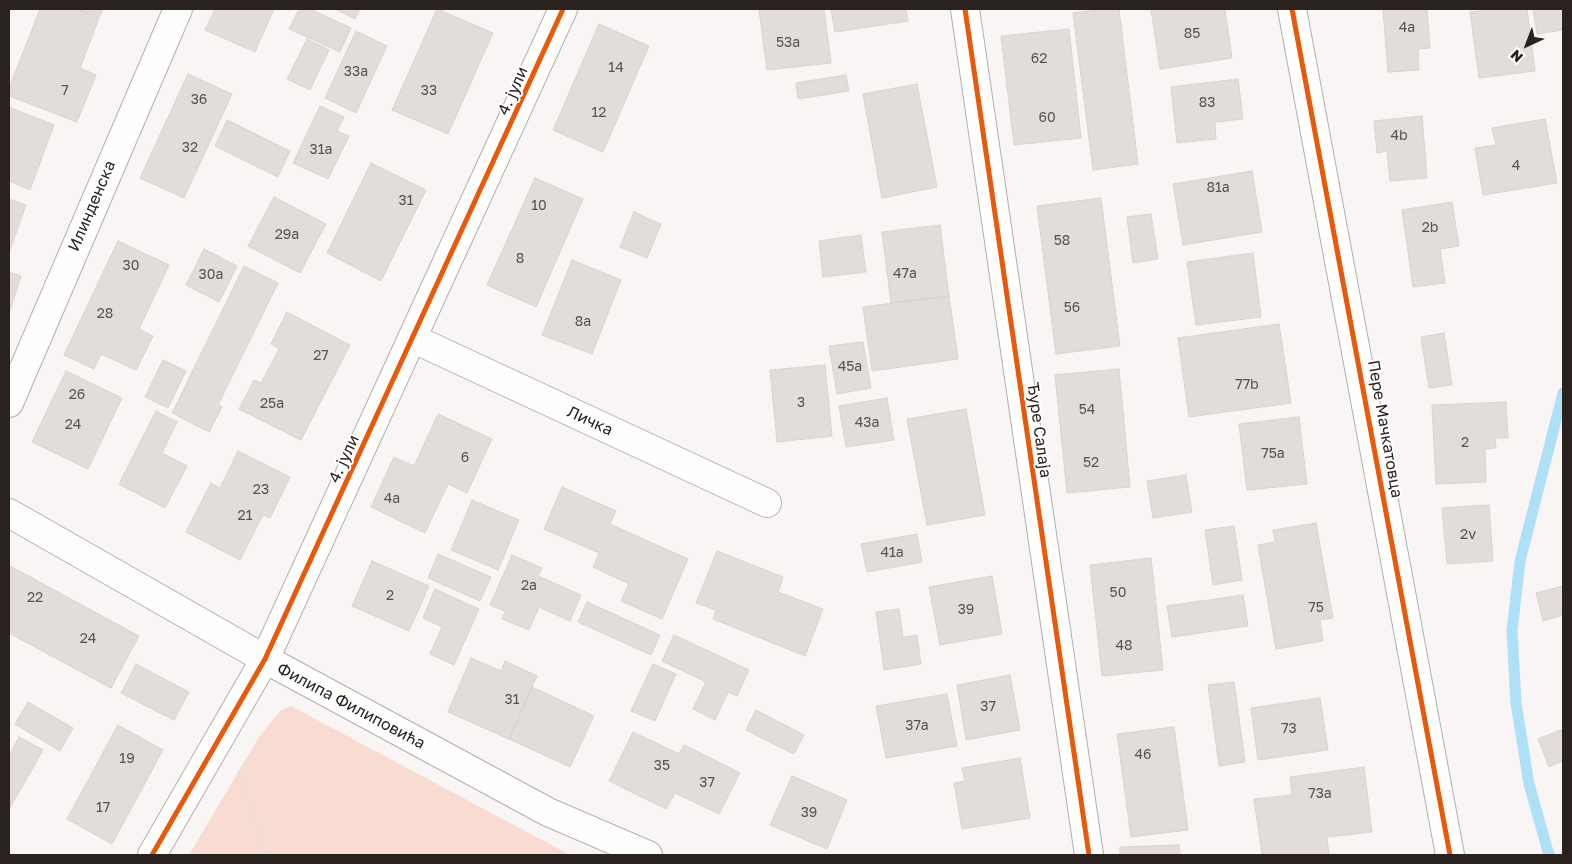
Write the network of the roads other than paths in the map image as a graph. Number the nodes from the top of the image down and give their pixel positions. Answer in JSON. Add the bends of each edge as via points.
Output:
{"nodes":[{"id":1,"x":178,"y":9,"type":"edge"},
{"id":2,"x":564,"y":9,"type":"edge"},
{"id":3,"x":965,"y":9,"type":"edge"},
{"id":4,"x":1292,"y":9,"type":"edge"},
{"id":5,"x":414,"y":339,"type":"junction"},
{"id":6,"x":9,"y":403,"type":"edge"},
{"id":7,"x":767,"y":503,"type":"dead end"},
{"id":8,"x":9,"y":513,"type":"edge"},
{"id":9,"x":265,"y":659,"type":"junction"},
{"id":10,"x":152,"y":855,"type":"edge"},
{"id":11,"x":648,"y":855,"type":"edge"},
{"id":12,"x":1089,"y":855,"type":"edge"},
{"id":13,"x":1450,"y":855,"type":"edge"}],
"edges":[{"from":1,"to":6,"type":"street","name":"Илинденска"},
{"from":2,"to":5,"type":"street","name":"4. јули"},
{"from":3,"to":12,"type":"street","name":"Ђуре Салаја"},
{"from":4,"to":13,"type":"street","name":"Пере Мачкатовца"},
{"from":5,"to":7,"type":"street","name":"Личка"},
{"from":5,"to":9,"type":"street","name":"4. јули"},
{"from":8,"to":9,"type":"street","name":"Филипа Филиповића"},
{"from":9,"to":10,"type":"street","name":"4. јули"},
{"from":9,"to":11,"type":"street","name":"Филипа Филиповића","via":[[548,812]]}]}
